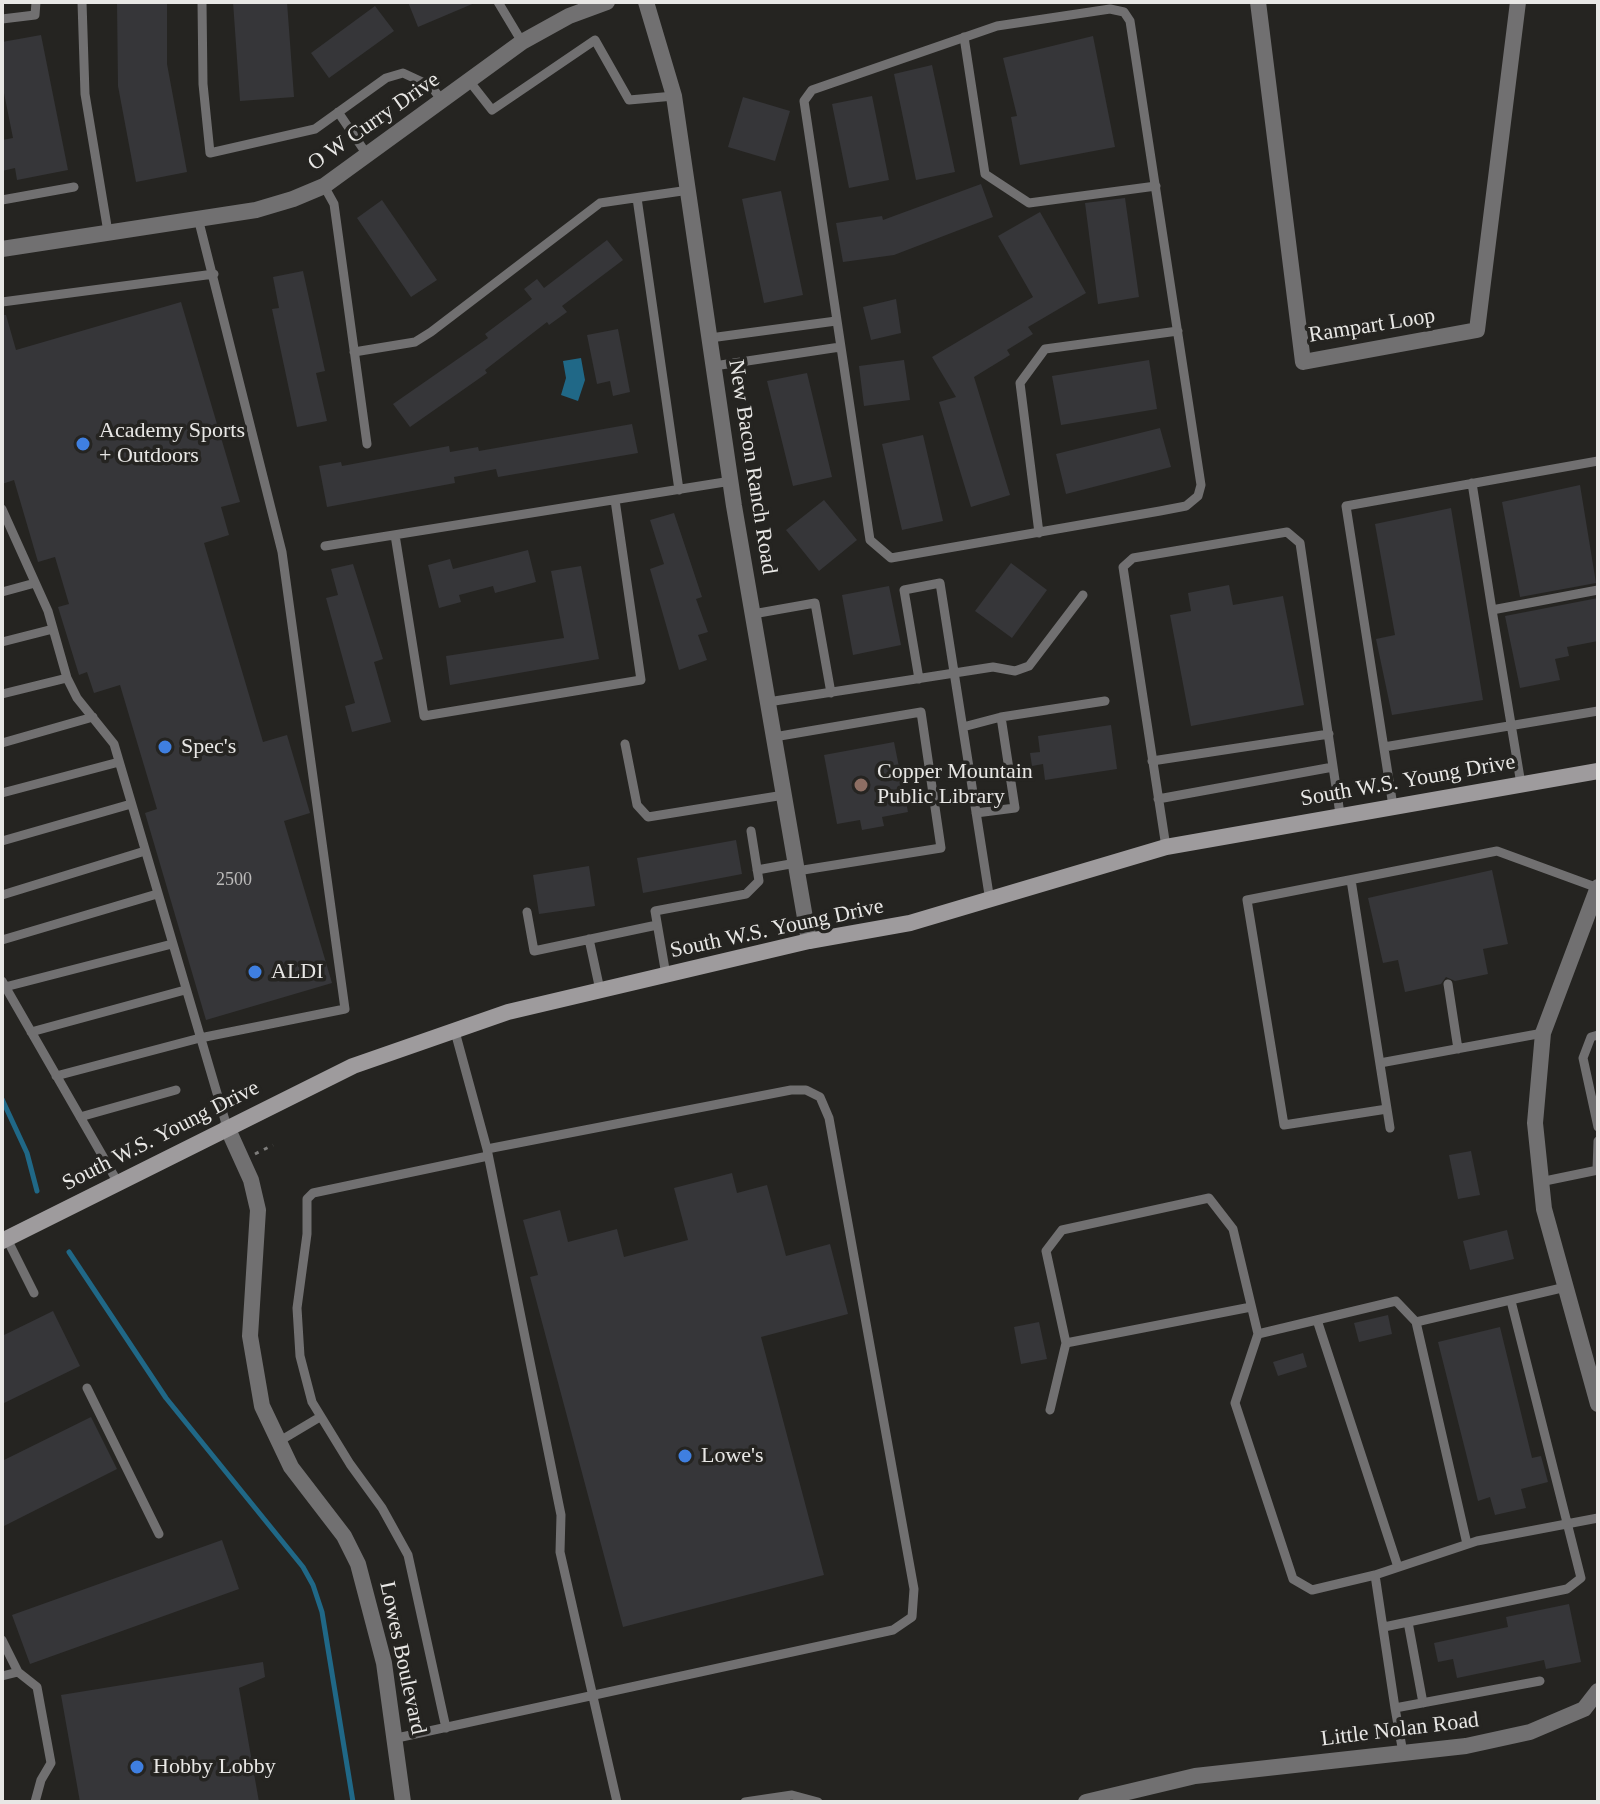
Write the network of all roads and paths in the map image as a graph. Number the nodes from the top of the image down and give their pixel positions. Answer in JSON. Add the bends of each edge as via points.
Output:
{"nodes":[{"id":1,"x":36,"y":2,"type":"edge"},
{"id":2,"x":82,"y":2,"type":"edge"},
{"id":3,"x":202,"y":2,"type":"edge"},
{"id":4,"x":498,"y":2,"type":"edge"},
{"id":5,"x":607,"y":2,"type":"edge"},
{"id":6,"x":646,"y":2,"type":"edge"},
{"id":7,"x":1258,"y":2,"type":"edge"},
{"id":8,"x":1518,"y":2,"type":"edge"},
{"id":9,"x":2,"y":19,"type":"edge"},
{"id":10,"x":964,"y":37,"type":"junction"},
{"id":11,"x":522,"y":42,"type":"junction"},
{"id":12,"x":470,"y":82,"type":"junction"},
{"id":13,"x":674,"y":96,"type":"junction"},
{"id":14,"x":443,"y":102,"type":"junction"},
{"id":15,"x":338,"y":112,"type":"junction"},
{"id":16,"x":368,"y":156,"type":"junction"},
{"id":17,"x":324,"y":186,"type":"junction"},
{"id":18,"x":1156,"y":186,"type":"junction"},
{"id":19,"x":74,"y":187,"type":"dead end"},
{"id":20,"x":689,"y":190,"type":"junction"},
{"id":21,"x":637,"y":198,"type":"junction"},
{"id":22,"x":2,"y":200,"type":"edge"},
{"id":23,"x":198,"y":218,"type":"junction"},
{"id":24,"x":108,"y":232,"type":"junction"},
{"id":25,"x":2,"y":249,"type":"edge"},
{"id":26,"x":214,"y":274,"type":"junction"},
{"id":27,"x":2,"y":302,"type":"edge"},
{"id":28,"x":836,"y":321,"type":"junction"},
{"id":29,"x":1178,"y":331,"type":"junction"},
{"id":30,"x":710,"y":338,"type":"junction"},
{"id":31,"x":840,"y":347,"type":"junction"},
{"id":32,"x":354,"y":352,"type":"junction"},
{"id":33,"x":714,"y":366,"type":"junction"},
{"id":34,"x":367,"y":444,"type":"dead end"},
{"id":35,"x":1598,"y":461,"type":"edge"},
{"id":36,"x":731,"y":481,"type":"junction"},
{"id":37,"x":1472,"y":483,"type":"junction"},
{"id":38,"x":679,"y":490,"type":"junction"},
{"id":39,"x":615,"y":500,"type":"junction"},
{"id":40,"x":2,"y":509,"type":"edge"},
{"id":41,"x":1039,"y":533,"type":"junction"},
{"id":42,"x":395,"y":535,"type":"junction"},
{"id":43,"x":14,"y":537,"type":"junction"},
{"id":44,"x":2,"y":540,"type":"edge"},
{"id":45,"x":325,"y":546,"type":"dead end"},
{"id":46,"x":35,"y":583,"type":"junction"},
{"id":47,"x":1598,"y":590,"type":"edge"},
{"id":48,"x":2,"y":592,"type":"edge"},
{"id":49,"x":1083,"y":595,"type":"dead end"},
{"id":50,"x":1492,"y":610,"type":"junction"},
{"id":51,"x":753,"y":614,"type":"junction"},
{"id":52,"x":53,"y":629,"type":"junction"},
{"id":53,"x":2,"y":642,"type":"edge"},
{"id":54,"x":954,"y":674,"type":"junction"},
{"id":55,"x":67,"y":678,"type":"junction"},
{"id":56,"x":919,"y":679,"type":"junction"},
{"id":57,"x":831,"y":693,"type":"junction"},
{"id":58,"x":2,"y":694,"type":"edge"},
{"id":59,"x":1105,"y":701,"type":"dead end"},
{"id":60,"x":768,"y":702,"type":"junction"},
{"id":61,"x":1598,"y":711,"type":"edge"},
{"id":62,"x":93,"y":717,"type":"junction"},
{"id":63,"x":1001,"y":717,"type":"junction"},
{"id":64,"x":1513,"y":725,"type":"junction"},
{"id":65,"x":963,"y":727,"type":"junction"},
{"id":66,"x":1329,"y":734,"type":"junction"},
{"id":67,"x":774,"y":737,"type":"junction"},
{"id":68,"x":2,"y":743,"type":"edge"},
{"id":69,"x":625,"y":744,"type":"dead end"},
{"id":70,"x":1384,"y":747,"type":"junction"},
{"id":71,"x":1152,"y":761,"type":"junction"},
{"id":72,"x":119,"y":762,"type":"junction"},
{"id":73,"x":1333,"y":767,"type":"junction"},
{"id":74,"x":1598,"y":771,"type":"edge"},
{"id":75,"x":1521,"y":784,"type":"junction"},
{"id":76,"x":2,"y":793,"type":"edge"},
{"id":77,"x":784,"y":795,"type":"junction"},
{"id":78,"x":1158,"y":799,"type":"junction"},
{"id":79,"x":131,"y":804,"type":"junction"},
{"id":80,"x":1393,"y":806,"type":"junction"},
{"id":81,"x":976,"y":813,"type":"junction"},
{"id":82,"x":1340,"y":814,"type":"junction"},
{"id":83,"x":751,"y":831,"type":"dead end"},
{"id":84,"x":2,"y":841,"type":"edge"},
{"id":85,"x":1166,"y":847,"type":"junction"},
{"id":86,"x":145,"y":851,"type":"junction"},
{"id":87,"x":796,"y":867,"type":"junction"},
{"id":88,"x":757,"y":870,"type":"junction"},
{"id":89,"x":1351,"y":880,"type":"junction"},
{"id":90,"x":1598,"y":887,"type":"edge"},
{"id":91,"x":157,"y":894,"type":"junction"},
{"id":92,"x":2,"y":895,"type":"edge"},
{"id":93,"x":990,"y":901,"type":"junction"},
{"id":94,"x":527,"y":912,"type":"dead end"},
{"id":95,"x":657,"y":925,"type":"junction"},
{"id":96,"x":589,"y":939,"type":"junction"},
{"id":97,"x":2,"y":940,"type":"edge"},
{"id":98,"x":809,"y":941,"type":"junction"},
{"id":99,"x":172,"y":944,"type":"junction"},
{"id":100,"x":666,"y":975,"type":"junction"},
{"id":101,"x":4,"y":984,"type":"edge"},
{"id":102,"x":1448,"y":984,"type":"dead end"},
{"id":103,"x":185,"y":990,"type":"junction"},
{"id":104,"x":600,"y":990,"type":"junction"},
{"id":105,"x":454,"y":1028,"type":"junction"},
{"id":106,"x":31,"y":1032,"type":"junction"},
{"id":107,"x":1543,"y":1033,"type":"junction"},
{"id":108,"x":1598,"y":1035,"type":"edge"},
{"id":109,"x":200,"y":1038,"type":"junction"},
{"id":110,"x":1458,"y":1049,"type":"junction"},
{"id":111,"x":1380,"y":1063,"type":"junction"},
{"id":112,"x":56,"y":1076,"type":"junction"},
{"id":113,"x":176,"y":1090,"type":"dead end"},
{"id":114,"x":1387,"y":1109,"type":"junction"},
{"id":115,"x":80,"y":1117,"type":"junction"},
{"id":116,"x":227,"y":1127,"type":"junction"},
{"id":117,"x":1598,"y":1127,"type":"edge"},
{"id":118,"x":1390,"y":1128,"type":"dead end"},
{"id":119,"x":1598,"y":1141,"type":"edge"},
{"id":120,"x":273,"y":1145,"type":"dead end"},
{"id":121,"x":487,"y":1152,"type":"junction"},
{"id":122,"x":255,"y":1154,"type":"dead end"},
{"id":123,"x":1598,"y":1170,"type":"edge"},
{"id":124,"x":117,"y":1181,"type":"junction"},
{"id":125,"x":1540,"y":1182,"type":"junction"},
{"id":126,"x":5,"y":1240,"type":"edge"},
{"id":127,"x":1566,"y":1287,"type":"junction"},
{"id":128,"x":34,"y":1293,"type":"dead end"},
{"id":129,"x":1511,"y":1301,"type":"junction"},
{"id":130,"x":1251,"y":1307,"type":"junction"},
{"id":131,"x":1317,"y":1320,"type":"junction"},
{"id":132,"x":1416,"y":1322,"type":"junction"},
{"id":133,"x":1258,"y":1334,"type":"junction"},
{"id":134,"x":1066,"y":1343,"type":"junction"},
{"id":135,"x":1595,"y":1384,"type":"edge"},
{"id":136,"x":87,"y":1388,"type":"dead end"},
{"id":137,"x":1598,"y":1404,"type":"edge"},
{"id":138,"x":1050,"y":1410,"type":"dead end"},
{"id":139,"x":320,"y":1417,"type":"junction"},
{"id":140,"x":277,"y":1443,"type":"junction"},
{"id":141,"x":1598,"y":1518,"type":"edge"},
{"id":142,"x":1567,"y":1524,"type":"junction"},
{"id":143,"x":159,"y":1534,"type":"dead end"},
{"id":144,"x":1467,"y":1544,"type":"junction"},
{"id":145,"x":1398,"y":1567,"type":"junction"},
{"id":146,"x":1375,"y":1575,"type":"junction"},
{"id":147,"x":1408,"y":1622,"type":"junction"},
{"id":148,"x":1384,"y":1627,"type":"junction"},
{"id":149,"x":2,"y":1640,"type":"edge"},
{"id":150,"x":18,"y":1672,"type":"junction"},
{"id":151,"x":2,"y":1676,"type":"edge"},
{"id":152,"x":1540,"y":1681,"type":"dead end"},
{"id":153,"x":1598,"y":1691,"type":"edge"},
{"id":154,"x":592,"y":1696,"type":"junction"},
{"id":155,"x":1423,"y":1703,"type":"junction"},
{"id":156,"x":1395,"y":1708,"type":"junction"},
{"id":157,"x":446,"y":1728,"type":"junction"},
{"id":158,"x":397,"y":1738,"type":"junction"},
{"id":159,"x":1403,"y":1753,"type":"junction"},
{"id":160,"x":35,"y":1802,"type":"edge"},
{"id":161,"x":403,"y":1802,"type":"edge"},
{"id":162,"x":617,"y":1802,"type":"edge"},
{"id":163,"x":745,"y":1802,"type":"edge"},
{"id":164,"x":818,"y":1802,"type":"edge"},
{"id":165,"x":1086,"y":1802,"type":"edge"}],
"edges":[{"from":1,"to":9,"type":"lane","via":[[35,15]]},
{"from":2,"to":24,"type":"lane","via":[[85,94]]},
{"from":3,"to":15,"type":"lane","via":[[210,153],[315,129]]},
{"from":4,"to":11,"type":"lane"},
{"from":5,"to":11,"type":"street","name":"O W Curry Drive"},
{"from":6,"to":13,"type":"street","name":"New Bacon Ranch Road"},
{"from":7,"to":8,"type":"street","name":"Rampart Loop","via":[[1303,362],[1477,330]]},
{"from":10,"to":18,"type":"lane","via":[[985,174],[1029,203]]},
{"from":10,"to":18,"type":"lane","via":[[997,26],[1110,9],[1124,12],[1130,21]]},
{"from":10,"to":28,"type":"lane","via":[[812,90],[804,101]]},
{"from":11,"to":12,"type":"street","name":"O W Curry Drive"},
{"from":12,"to":13,"type":"lane","via":[[492,110],[595,40],[629,100]]},
{"from":12,"to":14,"type":"street","name":"O W Curry Drive"},
{"from":13,"to":20,"type":"street","name":"New Bacon Ranch Road"},
{"from":14,"to":15,"type":"lane","via":[[431,86],[403,73],[386,78]]},
{"from":14,"to":16,"type":"street","name":"O W Curry Drive"},
{"from":15,"to":16,"type":"lane"},
{"from":16,"to":17,"type":"street","name":"O W Curry Drive"},
{"from":17,"to":23,"type":"street","name":"O W Curry Drive","via":[[256,210]]},
{"from":17,"to":32,"type":"lane","via":[[334,204]]},
{"from":18,"to":29,"type":"lane"},
{"from":19,"to":22,"type":"lane"},
{"from":20,"to":21,"type":"lane"},
{"from":20,"to":30,"type":"street","name":"New Bacon Ranch Road"},
{"from":21,"to":32,"type":"lane","via":[[600,203],[415,342]]},
{"from":21,"to":38,"type":"lane"},
{"from":23,"to":24,"type":"street","name":"O W Curry Drive"},
{"from":23,"to":26,"type":"lane"},
{"from":24,"to":25,"type":"street","name":"O W Curry Drive"},
{"from":26,"to":27,"type":"lane"},
{"from":26,"to":109,"type":"lane","via":[[282,552],[345,1009]]},
{"from":28,"to":30,"type":"lane"},
{"from":28,"to":31,"type":"lane"},
{"from":29,"to":41,"type":"lane","via":[[1045,349],[1020,383]]},
{"from":29,"to":41,"type":"lane","via":[[1201,485],[1198,496],[1186,506]]},
{"from":30,"to":33,"type":"street","name":"New Bacon Ranch Road"},
{"from":31,"to":33,"type":"lane"},
{"from":31,"to":41,"type":"lane","via":[[870,540],[880,553],[891,558]]},
{"from":32,"to":34,"type":"lane"},
{"from":33,"to":36,"type":"street","name":"New Bacon Ranch Road"},
{"from":35,"to":37,"type":"lane"},
{"from":36,"to":38,"type":"lane"},
{"from":36,"to":51,"type":"street","name":"New Bacon Ranch Road"},
{"from":37,"to":50,"type":"lane"},
{"from":37,"to":70,"type":"lane","via":[[1346,506]]},
{"from":38,"to":39,"type":"lane"},
{"from":39,"to":42,"type":"lane"},
{"from":39,"to":42,"type":"lane","via":[[641,680],[439,714],[424,716]]},
{"from":40,"to":43,"type":"lane"},
{"from":42,"to":45,"type":"lane"},
{"from":43,"to":44,"type":"lane"},
{"from":43,"to":46,"type":"lane"},
{"from":46,"to":48,"type":"lane"},
{"from":46,"to":52,"type":"lane"},
{"from":47,"to":50,"type":"lane"},
{"from":49,"to":54,"type":"lane","via":[[1029,666]]},
{"from":50,"to":64,"type":"lane"},
{"from":51,"to":57,"type":"lane","via":[[815,603]]},
{"from":51,"to":60,"type":"street","name":"New Bacon Ranch Road"},
{"from":52,"to":53,"type":"lane"},
{"from":52,"to":55,"type":"lane"},
{"from":54,"to":56,"type":"lane"},
{"from":54,"to":56,"type":"lane","via":[[940,583],[904,590]]},
{"from":54,"to":65,"type":"lane"},
{"from":55,"to":58,"type":"lane"},
{"from":55,"to":62,"type":"lane"},
{"from":56,"to":57,"type":"lane"},
{"from":57,"to":60,"type":"lane"},
{"from":59,"to":63,"type":"lane"},
{"from":60,"to":67,"type":"street","name":"New Bacon Ranch Road"},
{"from":61,"to":64,"type":"lane"},
{"from":62,"to":68,"type":"lane"},
{"from":62,"to":72,"type":"lane","via":[[114,744]]},
{"from":63,"to":65,"type":"lane"},
{"from":63,"to":81,"type":"lane","via":[[1015,808]]},
{"from":64,"to":70,"type":"lane"},
{"from":64,"to":75,"type":"lane"},
{"from":65,"to":81,"type":"lane"},
{"from":66,"to":71,"type":"lane"},
{"from":66,"to":71,"type":"lane","via":[[1300,543],[1287,532],[1133,558],[1123,567]]},
{"from":66,"to":73,"type":"lane"},
{"from":67,"to":77,"type":"street","name":"New Bacon Ranch Road"},
{"from":67,"to":87,"type":"lane","via":[[921,712],[941,848]]},
{"from":69,"to":77,"type":"lane","via":[[637,805],[648,817]]},
{"from":70,"to":80,"type":"lane"},
{"from":71,"to":78,"type":"lane"},
{"from":72,"to":76,"type":"lane"},
{"from":72,"to":79,"type":"lane"},
{"from":73,"to":78,"type":"lane"},
{"from":73,"to":82,"type":"lane"},
{"from":74,"to":75,"type":"main road","name":"South W.S. Young Drive"},
{"from":75,"to":80,"type":"main road","name":"South W.S. Young Drive"},
{"from":77,"to":87,"type":"street","name":"New Bacon Ranch Road"},
{"from":78,"to":85,"type":"lane"},
{"from":79,"to":84,"type":"lane"},
{"from":79,"to":86,"type":"lane"},
{"from":80,"to":82,"type":"main road","name":"South W.S. Young Drive"},
{"from":81,"to":93,"type":"lane"},
{"from":82,"to":85,"type":"main road","name":"South W.S. Young Drive"},
{"from":83,"to":88,"type":"lane"},
{"from":85,"to":93,"type":"main road","name":"South W.S. Young Drive"},
{"from":86,"to":91,"type":"lane"},
{"from":86,"to":92,"type":"lane"},
{"from":87,"to":88,"type":"lane"},
{"from":87,"to":98,"type":"street","name":"New Bacon Ranch Road"},
{"from":88,"to":95,"type":"lane","via":[[759,881],[746,894],[655,911]]},
{"from":89,"to":90,"type":"lane","via":[[1497,851]]},
{"from":89,"to":111,"type":"lane"},
{"from":89,"to":114,"type":"lane","via":[[1247,900],[1284,1125]]},
{"from":90,"to":107,"type":"street"},
{"from":91,"to":97,"type":"lane"},
{"from":91,"to":99,"type":"lane"},
{"from":93,"to":98,"type":"main road","name":"South W.S. Young Drive","via":[[910,923]]},
{"from":94,"to":96,"type":"lane","via":[[534,951]]},
{"from":95,"to":96,"type":"lane"},
{"from":95,"to":100,"type":"lane"},
{"from":96,"to":104,"type":"lane"},
{"from":98,"to":100,"type":"main road","name":"South W.S. Young Drive"},
{"from":99,"to":101,"type":"lane"},
{"from":99,"to":103,"type":"lane"},
{"from":100,"to":104,"type":"main road","name":"South W.S. Young Drive"},
{"from":101,"to":106,"type":"lane"},
{"from":102,"to":110,"type":"lane"},
{"from":103,"to":106,"type":"lane"},
{"from":103,"to":109,"type":"lane"},
{"from":104,"to":105,"type":"main road","name":"South W.S. Young Drive"},
{"from":105,"to":116,"type":"main road","name":"South W.S. Young Drive","via":[[353,1066]]},
{"from":105,"to":121,"type":"lane"},
{"from":106,"to":112,"type":"lane"},
{"from":107,"to":110,"type":"lane"},
{"from":107,"to":125,"type":"street","via":[[1535,1123]]},
{"from":108,"to":117,"type":"lane","via":[[1591,1037],[1583,1058]]},
{"from":109,"to":112,"type":"lane"},
{"from":109,"to":116,"type":"lane"},
{"from":110,"to":111,"type":"lane"},
{"from":111,"to":114,"type":"lane"},
{"from":112,"to":115,"type":"lane"},
{"from":113,"to":115,"type":"lane"},
{"from":114,"to":118,"type":"lane"},
{"from":115,"to":124,"type":"lane"},
{"from":116,"to":124,"type":"main road","name":"South W.S. Young Drive"},
{"from":116,"to":140,"type":"street","name":"Lowes Boulevard","via":[[258,1210],[250,1336],[255,1379]]},
{"from":119,"to":123,"type":"lane"},
{"from":120,"to":122,"type":"path"},
{"from":121,"to":139,"type":"lane","via":[[323,1189],[307,1199],[297,1333],[305,1382]]},
{"from":121,"to":154,"type":"lane","via":[[561,1515],[560,1552]]},
{"from":121,"to":154,"type":"lane","via":[[791,1090],[820,1097],[829,1118],[914,1589],[912,1617],[893,1630]]},
{"from":123,"to":125,"type":"lane"},
{"from":124,"to":126,"type":"main road","name":"South W.S. Young Drive"},
{"from":125,"to":127,"type":"street"},
{"from":126,"to":128,"type":"lane"},
{"from":127,"to":129,"type":"lane"},
{"from":127,"to":135,"type":"street"},
{"from":129,"to":132,"type":"lane"},
{"from":129,"to":142,"type":"lane"},
{"from":130,"to":133,"type":"lane"},
{"from":130,"to":134,"type":"lane"},
{"from":130,"to":134,"type":"lane","via":[[1233,1229],[1209,1198],[1062,1230],[1046,1251]]},
{"from":131,"to":132,"type":"lane","via":[[1396,1301]]},
{"from":131,"to":133,"type":"lane"},
{"from":131,"to":145,"type":"lane"},
{"from":132,"to":144,"type":"lane"},
{"from":133,"to":146,"type":"lane","via":[[1235,1403],[1293,1579],[1312,1590]]},
{"from":134,"to":138,"type":"lane"},
{"from":135,"to":137,"type":"street"},
{"from":136,"to":143,"type":"lane"},
{"from":139,"to":140,"type":"lane"},
{"from":139,"to":157,"type":"lane","via":[[408,1555]]},
{"from":140,"to":158,"type":"street","name":"Lowes Boulevard","via":[[358,1564]]},
{"from":141,"to":142,"type":"lane"},
{"from":142,"to":144,"type":"lane"},
{"from":142,"to":147,"type":"lane","via":[[1581,1578],[1567,1589]]},
{"from":144,"to":145,"type":"lane"},
{"from":145,"to":146,"type":"lane"},
{"from":146,"to":148,"type":"lane"},
{"from":147,"to":148,"type":"lane"},
{"from":147,"to":155,"type":"lane"},
{"from":148,"to":156,"type":"lane"},
{"from":149,"to":150,"type":"lane"},
{"from":150,"to":151,"type":"lane"},
{"from":150,"to":160,"type":"lane","via":[[37,1687],[51,1763]]},
{"from":152,"to":155,"type":"lane"},
{"from":153,"to":159,"type":"street","name":"Little Nolan Road","via":[[1584,1709],[1530,1732]]},
{"from":154,"to":157,"type":"lane"},
{"from":154,"to":162,"type":"lane"},
{"from":155,"to":156,"type":"lane"},
{"from":156,"to":159,"type":"lane"},
{"from":157,"to":158,"type":"lane"},
{"from":158,"to":161,"type":"street","name":"Lowes Boulevard"},
{"from":159,"to":165,"type":"street","name":"Little Nolan Road","via":[[1195,1776]]},
{"from":163,"to":164,"type":"lane","via":[[792,1795]]}]}
